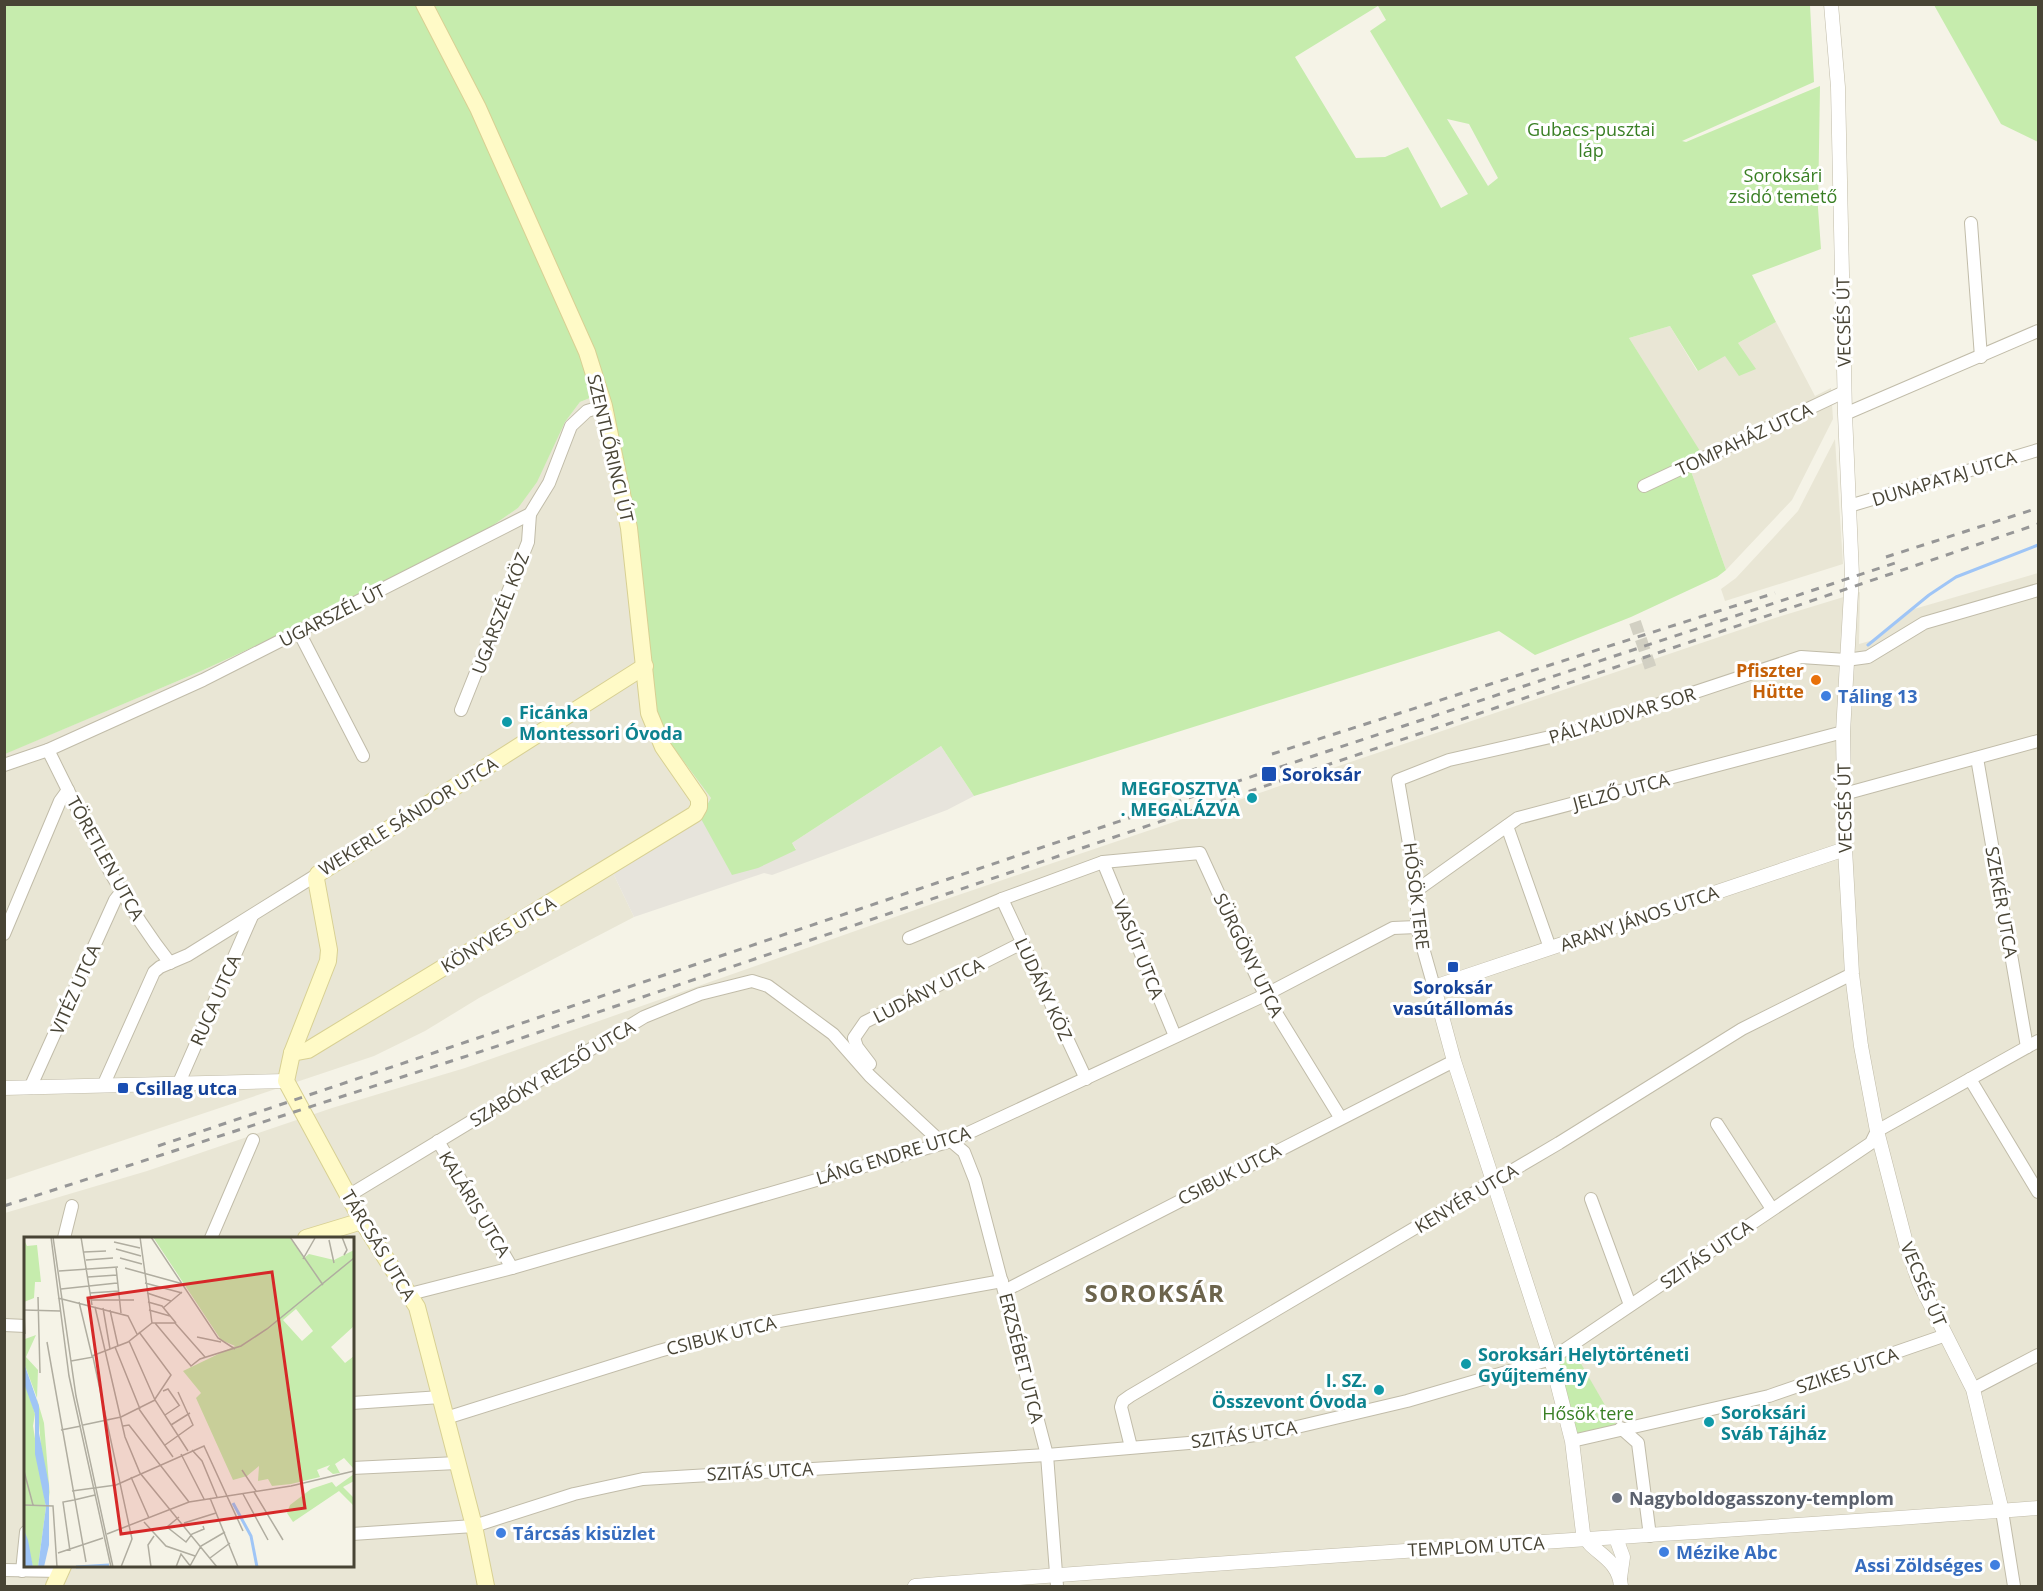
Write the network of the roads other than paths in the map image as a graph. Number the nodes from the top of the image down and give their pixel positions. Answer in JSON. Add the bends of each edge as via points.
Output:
{"nodes":[{"id":1,"x":424,"y":4,"type":"edge"},
{"id":2,"x":1831,"y":4,"type":"edge"},
{"id":3,"x":1971,"y":224,"type":"dead end"},
{"id":4,"x":2038,"y":331,"type":"edge"},
{"id":5,"x":1981,"y":357,"type":"junction"},
{"id":6,"x":1844,"y":393,"type":"junction"},
{"id":7,"x":604,"y":406,"type":"junction"},
{"id":8,"x":1845,"y":414,"type":"junction"},
{"id":9,"x":2038,"y":450,"type":"edge"},
{"id":10,"x":1644,"y":486,"type":"dead end"},
{"id":11,"x":1849,"y":507,"type":"junction"},
{"id":12,"x":530,"y":514,"type":"junction"},
{"id":13,"x":2038,"y":590,"type":"edge"},
{"id":14,"x":299,"y":632,"type":"junction"},
{"id":15,"x":1846,"y":660,"type":"junction"},
{"id":16,"x":645,"y":666,"type":"junction"},
{"id":17,"x":461,"y":710,"type":"dead end"},
{"id":18,"x":1843,"y":732,"type":"junction"},
{"id":19,"x":2038,"y":741,"type":"edge"},
{"id":20,"x":48,"y":750,"type":"junction"},
{"id":21,"x":363,"y":756,"type":"dead end"},
{"id":22,"x":1977,"y":758,"type":"junction"},
{"id":23,"x":4,"y":765,"type":"edge"},
{"id":24,"x":1398,"y":780,"type":"joint"},
{"id":25,"x":68,"y":790,"type":"junction"},
{"id":26,"x":1844,"y":794,"type":"junction"},
{"id":27,"x":699,"y":807,"type":"joint"},
{"id":28,"x":1507,"y":826,"type":"junction"},
{"id":29,"x":1845,"y":849,"type":"junction"},
{"id":30,"x":1103,"y":862,"type":"junction"},
{"id":31,"x":318,"y":874,"type":"junction"},
{"id":32,"x":1417,"y":890,"type":"junction"},
{"id":33,"x":122,"y":891,"type":"junction"},
{"id":34,"x":1002,"y":899,"type":"junction"},
{"id":35,"x":252,"y":916,"type":"junction"},
{"id":36,"x":1417,"y":927,"type":"junction"},
{"id":37,"x":4,"y":934,"type":"edge"},
{"id":38,"x":909,"y":938,"type":"dead end"},
{"id":39,"x":1023,"y":943,"type":"junction"},
{"id":40,"x":1550,"y":948,"type":"junction"},
{"id":41,"x":170,"y":963,"type":"junction"},
{"id":42,"x":1852,"y":974,"type":"junction"},
{"id":43,"x":768,"y":986,"type":"joint"},
{"id":44,"x":1434,"y":987,"type":"junction"},
{"id":45,"x":1265,"y":995,"type":"junction"},
{"id":46,"x":1175,"y":1036,"type":"junction"},
{"id":47,"x":2033,"y":1044,"type":"edge"},
{"id":48,"x":292,"y":1053,"type":"junction"},
{"id":49,"x":1454,"y":1061,"type":"junction"},
{"id":50,"x":1086,"y":1079,"type":"junction"},
{"id":51,"x":1970,"y":1079,"type":"junction"},
{"id":52,"x":286,"y":1081,"type":"junction"},
{"id":53,"x":178,"y":1085,"type":"junction"},
{"id":54,"x":103,"y":1086,"type":"junction"},
{"id":55,"x":4,"y":1088,"type":"edge"},
{"id":56,"x":30,"y":1088,"type":"junction"},
{"id":57,"x":903,"y":1108,"type":"junction"},
{"id":58,"x":1340,"y":1117,"type":"junction"},
{"id":59,"x":1717,"y":1124,"type":"dead end"},
{"id":60,"x":1877,"y":1131,"type":"junction"},
{"id":61,"x":253,"y":1140,"type":"dead end"},
{"id":62,"x":438,"y":1141,"type":"junction"},
{"id":63,"x":946,"y":1142,"type":"junction"},
{"id":64,"x":1494,"y":1181,"type":"junction"},
{"id":65,"x":2038,"y":1192,"type":"edge"},
{"id":66,"x":348,"y":1196,"type":"junction"},
{"id":67,"x":1591,"y":1199,"type":"dead end"},
{"id":68,"x":72,"y":1206,"type":"dead end"},
{"id":69,"x":1772,"y":1209,"type":"junction"},
{"id":70,"x":362,"y":1221,"type":"junction"},
{"id":71,"x":64,"y":1237,"type":"edge"},
{"id":72,"x":212,"y":1237,"type":"edge"},
{"id":73,"x":312,"y":1237,"type":"edge"},
{"id":74,"x":512,"y":1268,"type":"junction"},
{"id":75,"x":1004,"y":1286,"type":"junction"},
{"id":76,"x":410,"y":1294,"type":"junction"},
{"id":77,"x":1630,"y":1305,"type":"junction"},
{"id":78,"x":4,"y":1325,"type":"edge"},
{"id":79,"x":24,"y":1326,"type":"edge"},
{"id":80,"x":1946,"y":1335,"type":"junction"},
{"id":81,"x":2038,"y":1355,"type":"edge"},
{"id":82,"x":1551,"y":1359,"type":"junction"},
{"id":83,"x":1973,"y":1389,"type":"junction"},
{"id":84,"x":441,"y":1397,"type":"junction"},
{"id":85,"x":354,"y":1403,"type":"edge"},
{"id":86,"x":446,"y":1418,"type":"junction"},
{"id":87,"x":1621,"y":1428,"type":"junction"},
{"id":88,"x":1572,"y":1441,"type":"junction"},
{"id":89,"x":1131,"y":1447,"type":"junction"},
{"id":90,"x":1047,"y":1455,"type":"junction"},
{"id":91,"x":457,"y":1463,"type":"junction"},
{"id":92,"x":354,"y":1468,"type":"edge"},
{"id":93,"x":2038,"y":1508,"type":"edge"},
{"id":94,"x":2002,"y":1511,"type":"junction"},
{"id":95,"x":474,"y":1527,"type":"junction"},
{"id":96,"x":354,"y":1534,"type":"edge"},
{"id":97,"x":1650,"y":1536,"type":"junction"},
{"id":98,"x":1616,"y":1538,"type":"junction"},
{"id":99,"x":1585,"y":1539,"type":"junction"},
{"id":100,"x":24,"y":1552,"type":"edge"},
{"id":101,"x":4,"y":1570,"type":"edge"},
{"id":102,"x":22,"y":1571,"type":"junction"},
{"id":103,"x":59,"y":1574,"type":"edge"},
{"id":104,"x":1056,"y":1581,"type":"edge"},
{"id":105,"x":1621,"y":1582,"type":"edge"},
{"id":106,"x":486,"y":1587,"type":"edge"},
{"id":107,"x":915,"y":1587,"type":"edge"},
{"id":108,"x":2014,"y":1587,"type":"edge"}],
"edges":[{"from":1,"to":7,"type":"main road","name":"SZENTLŐRINCI ÚT","via":[[478,108],[552,268],[587,352]]},
{"from":2,"to":6,"type":"street","name":"VECSÉS ÚT","via":[[1838,87]]},
{"from":3,"to":5,"type":"street"},
{"from":4,"to":5,"type":"street"},
{"from":5,"to":8,"type":"street"},
{"from":6,"to":8,"type":"street","name":"VECSÉS ÚT"},
{"from":6,"to":10,"type":"street","name":"TOMPAHÁZ UTCA"},
{"from":7,"to":12,"type":"street","via":[[587,411],[571,426],[549,483]]},
{"from":7,"to":16,"type":"main road","name":"SZENTLŐRINCI ÚT","via":[[629,528]]},
{"from":8,"to":11,"type":"street","name":"VECSÉS ÚT"},
{"from":9,"to":11,"type":"street","name":"DUNAPATAJ UTCA"},
{"from":11,"to":15,"type":"street","name":"VECSÉS ÚT","via":[[1852,575]]},
{"from":12,"to":14,"type":"street","name":"UGARSZÉL ÚT"},
{"from":12,"to":17,"type":"street","name":"UGARSZÉL KÖZ","via":[[528,542]]},
{"from":13,"to":15,"type":"street","name":"PÁLYAUDVAR SOR","via":[[1924,623],[1868,657]]},
{"from":14,"to":20,"type":"street","name":"UGARSZÉL ÚT"},
{"from":14,"to":21,"type":"street"},
{"from":15,"to":18,"type":"street","name":"VECSÉS ÚT"},
{"from":15,"to":24,"type":"street","name":"PÁLYAUDVAR SOR","via":[[1802,657],[1581,730],[1449,760]]},
{"from":16,"to":27,"type":"main road","name":"SZENTLŐRINCI ÚT","via":[[649,713],[655,732],[699,800]]},
{"from":16,"to":31,"type":"main road","name":"WEKERLE SÁNDOR UTCA"},
{"from":18,"to":26,"type":"street","name":"VECSÉS ÚT"},
{"from":18,"to":28,"type":"street","name":"JELZŐ UTCA","via":[[1518,818]]},
{"from":19,"to":22,"type":"street"},
{"from":20,"to":23,"type":"street","name":"UGARSZÉL ÚT"},
{"from":20,"to":25,"type":"street","name":"TÖRETLEN UTCA"},
{"from":22,"to":26,"type":"street"},
{"from":22,"to":47,"type":"street","name":"SZEKÉR UTCA"},
{"from":24,"to":32,"type":"street","name":"HŐSÖK TERE"},
{"from":25,"to":33,"type":"street","name":"TÖRETLEN UTCA"},
{"from":25,"to":37,"type":"street"},
{"from":26,"to":29,"type":"street","name":"VECSÉS ÚT"},
{"from":27,"to":48,"type":"main road","name":"KÖNYVES UTCA","via":[[695,814],[318,1044]]},
{"from":28,"to":32,"type":"street","name":"JELZŐ UTCA"},
{"from":28,"to":40,"type":"street"},
{"from":29,"to":40,"type":"street","name":"ARANY JÁNOS UTCA"},
{"from":29,"to":42,"type":"street","name":"VECSÉS ÚT"},
{"from":30,"to":34,"type":"street"},
{"from":30,"to":45,"type":"street","name":"SÜRGÖNY UTCA","via":[[1200,853]]},
{"from":30,"to":46,"type":"street","name":"VASÚT UTCA"},
{"from":31,"to":35,"type":"street","name":"WEKERLE SÁNDOR UTCA"},
{"from":31,"to":48,"type":"main road","via":[[328,961]]},
{"from":32,"to":36,"type":"street","name":"HŐSÖK TERE"},
{"from":33,"to":41,"type":"street","name":"TÖRETLEN UTCA"},
{"from":33,"to":56,"type":"street","name":"VITÉZ UTCA","via":[[114,900]]},
{"from":34,"to":38,"type":"street"},
{"from":34,"to":39,"type":"street","name":"LUDÁNY KÖZ"},
{"from":35,"to":41,"type":"street","name":"WEKERLE SÁNDOR UTCA"},
{"from":35,"to":53,"type":"street","name":"RUCA UTCA"},
{"from":36,"to":44,"type":"street","name":"HŐSÖK TERE"},
{"from":36,"to":45,"type":"street","name":"LÁNG ENDRE UTCA","via":[[1393,928]]},
{"from":39,"to":50,"type":"street","name":"LUDÁNY KÖZ"},
{"from":39,"to":57,"type":"street","name":"LUDÁNY UTCA","via":[[865,1022],[858,1030],[854,1038],[857,1047],[900,1097]]},
{"from":40,"to":44,"type":"street","name":"ARANY JÁNOS UTCA"},
{"from":41,"to":54,"type":"street","via":[[154,972]]},
{"from":42,"to":60,"type":"street","name":"VECSÉS ÚT"},
{"from":42,"to":64,"type":"street","name":"KENYÉR UTCA","via":[[1742,1029]]},
{"from":43,"to":57,"type":"street","name":"ERZSÉBET UTCA","via":[[833,1034]]},
{"from":43,"to":62,"type":"street","name":"SZABÓKY REZSŐ UTCA","via":[[752,981],[700,994],[660,1010]]},
{"from":44,"to":49,"type":"street","name":"HŐSÖK TERE"},
{"from":45,"to":46,"type":"street","name":"LÁNG ENDRE UTCA"},
{"from":45,"to":58,"type":"street","name":"SÜRGÖNY UTCA"},
{"from":46,"to":50,"type":"street","name":"LÁNG ENDRE UTCA"},
{"from":47,"to":51,"type":"street","name":"SZITÁS UTCA"},
{"from":48,"to":52,"type":"main road"},
{"from":49,"to":58,"type":"street","name":"CSIBUK UTCA"},
{"from":49,"to":64,"type":"street","name":"HŐSÖK TERE"},
{"from":50,"to":63,"type":"street","name":"LÁNG ENDRE UTCA"},
{"from":51,"to":60,"type":"street","name":"SZITÁS UTCA"},
{"from":51,"to":65,"type":"street"},
{"from":52,"to":53,"type":"street"},
{"from":52,"to":66,"type":"main road","name":"TÁRCSÁS UTCA"},
{"from":53,"to":54,"type":"street"},
{"from":54,"to":56,"type":"street"},
{"from":55,"to":56,"type":"street"},
{"from":57,"to":63,"type":"street","name":"ERZSÉBET UTCA"},
{"from":58,"to":75,"type":"street","name":"CSIBUK UTCA"},
{"from":59,"to":69,"type":"street"},
{"from":60,"to":69,"type":"street","name":"SZITÁS UTCA","via":[[1871,1143]]},
{"from":60,"to":80,"type":"street","name":"VECSÉS ÚT","via":[[1907,1247],[1919,1282]]},
{"from":61,"to":72,"type":"street"},
{"from":62,"to":66,"type":"street","name":"SZABÓKY REZSŐ UTCA"},
{"from":62,"to":74,"type":"street","name":"KALÁRIS UTCA"},
{"from":63,"to":74,"type":"street","name":"LÁNG ENDRE UTCA"},
{"from":63,"to":75,"type":"street","name":"ERZSÉBET UTCA","via":[[964,1152]]},
{"from":64,"to":82,"type":"street","name":"HŐSÖK TERE"},
{"from":64,"to":89,"type":"street","name":"KENYÉR UTCA","via":[[1126,1399],[1121,1407]]},
{"from":66,"to":70,"type":"main road","name":"TÁRCSÁS UTCA"},
{"from":67,"to":77,"type":"street"},
{"from":68,"to":71,"type":"street"},
{"from":69,"to":77,"type":"street","name":"SZITÁS UTCA"},
{"from":70,"to":73,"type":"main road"},
{"from":70,"to":76,"type":"main road","name":"TÁRCSÁS UTCA"},
{"from":74,"to":76,"type":"street","name":"LÁNG ENDRE UTCA"},
{"from":75,"to":86,"type":"street","name":"CSIBUK UTCA","via":[[746,1328]]},
{"from":75,"to":90,"type":"street","name":"ERZSÉBET UTCA"},
{"from":76,"to":84,"type":"main road","name":"TÁRCSÁS UTCA"},
{"from":77,"to":82,"type":"street","name":"SZITÁS UTCA"},
{"from":78,"to":79,"type":"street"},
{"from":80,"to":83,"type":"street","name":"VECSÉS ÚT"},
{"from":80,"to":87,"type":"street","name":"SZIKES UTCA","via":[[1769,1396]]},
{"from":81,"to":83,"type":"street"},
{"from":82,"to":88,"type":"street","name":"HŐSÖK TERE"},
{"from":82,"to":89,"type":"street","name":"SZITÁS UTCA","via":[[1407,1401],[1280,1431]]},
{"from":83,"to":94,"type":"street","name":"VECSÉS ÚT"},
{"from":84,"to":85,"type":"street"},
{"from":84,"to":86,"type":"main road","name":"TÁRCSÁS UTCA"},
{"from":86,"to":91,"type":"main road","name":"TÁRCSÁS UTCA"},
{"from":87,"to":88,"type":"street","name":"SZIKES UTCA"},
{"from":87,"to":97,"type":"street","via":[[1638,1443]]},
{"from":88,"to":99,"type":"street","name":"HŐSÖK TERE"},
{"from":89,"to":90,"type":"street","name":"SZITÁS UTCA"},
{"from":90,"to":95,"type":"street","name":"SZITÁS UTCA","via":[[651,1478],[574,1494]]},
{"from":90,"to":104,"type":"street","name":"ERZSÉBET UTCA"},
{"from":91,"to":92,"type":"street"},
{"from":91,"to":95,"type":"main road","name":"TÁRCSÁS UTCA"},
{"from":93,"to":94,"type":"street","name":"TEMPLOM UTCA"},
{"from":94,"to":97,"type":"street","name":"TEMPLOM UTCA"},
{"from":94,"to":108,"type":"street","name":"VECSÉS ÚT"},
{"from":95,"to":96,"type":"street","name":"SZITÁS UTCA"},
{"from":95,"to":106,"type":"main road","name":"TÁRCSÁS UTCA"},
{"from":97,"to":98,"type":"street","name":"TEMPLOM UTCA"},
{"from":98,"to":99,"type":"street","name":"TEMPLOM UTCA"},
{"from":98,"to":105,"type":"street","via":[[1623,1557]]},
{"from":99,"to":104,"type":"street","name":"TEMPLOM UTCA"},
{"from":99,"to":105,"type":"street","via":[[1607,1557]]},
{"from":100,"to":102,"type":"street"},
{"from":101,"to":102,"type":"street"},
{"from":102,"to":103,"type":"street"},
{"from":104,"to":107,"type":"street","name":"TEMPLOM UTCA"}]}
